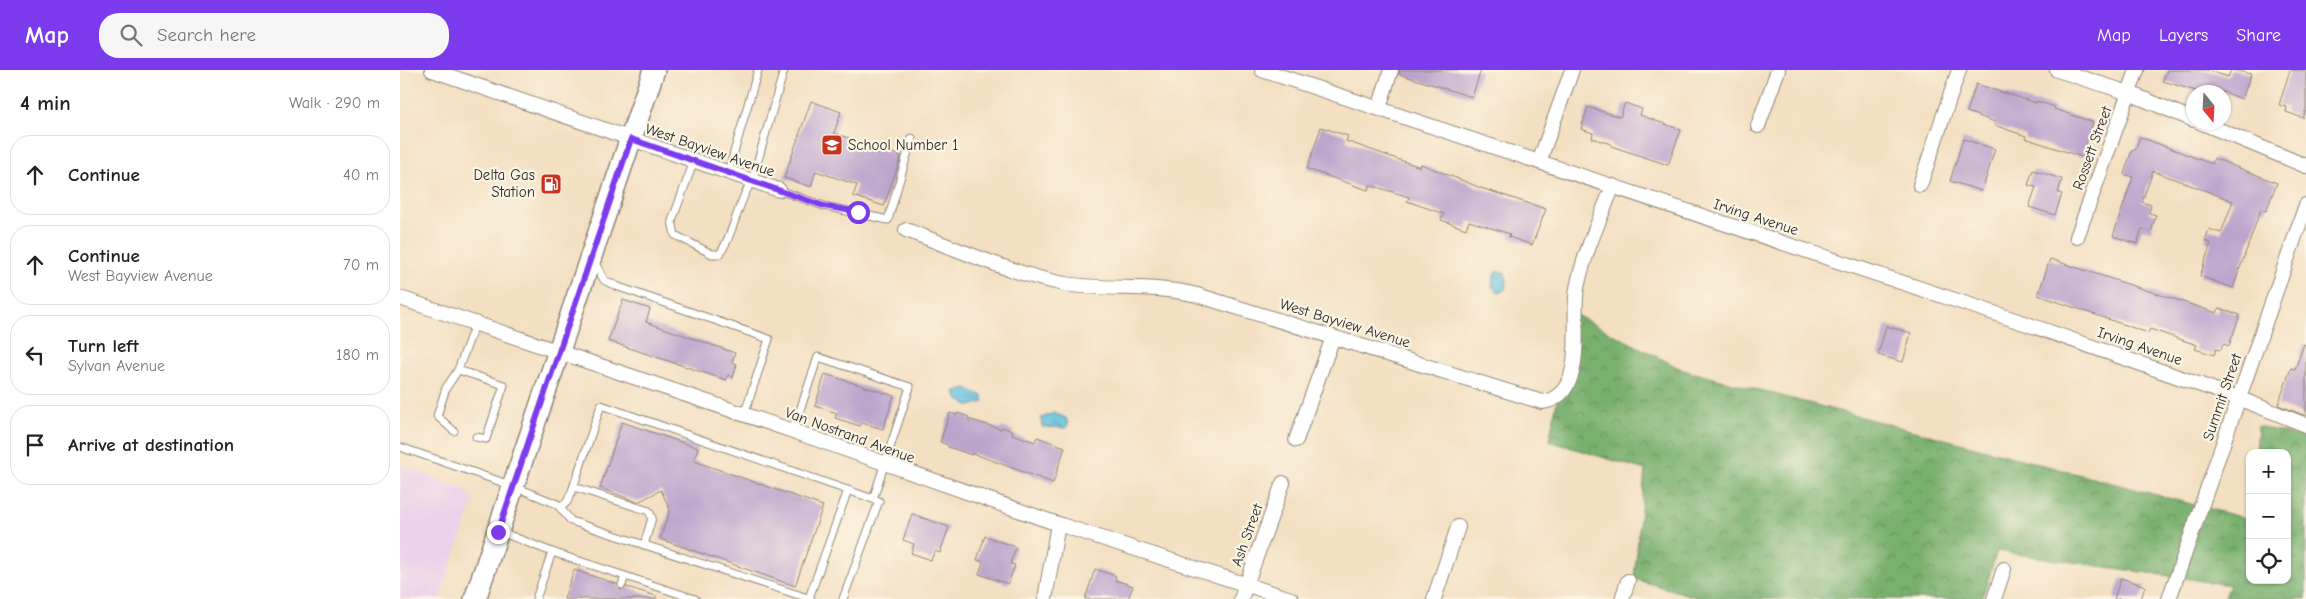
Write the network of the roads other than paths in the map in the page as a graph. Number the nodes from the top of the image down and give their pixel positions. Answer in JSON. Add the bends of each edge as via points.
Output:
{"nodes":[{"id":1,"x":432,"y":70,"type":"edge"},
{"id":2,"x":654,"y":70,"type":"edge"},
{"id":3,"x":758,"y":70,"type":"edge"},
{"id":4,"x":784,"y":70,"type":"edge"},
{"id":5,"x":1262,"y":70,"type":"edge"},
{"id":6,"x":1391,"y":70,"type":"edge"},
{"id":7,"x":1572,"y":70,"type":"edge"},
{"id":8,"x":1778,"y":70,"type":"edge"},
{"id":9,"x":1959,"y":70,"type":"edge"},
{"id":10,"x":2057,"y":70,"type":"edge"},
{"id":11,"x":2137,"y":70,"type":"edge"},
{"id":12,"x":2129,"y":93,"type":"junction"},
{"id":13,"x":1379,"y":108,"type":"junction"},
{"id":14,"x":2186,"y":117,"type":"edge"},
{"id":15,"x":1758,"y":126,"type":"dead end"},
{"id":16,"x":2219,"y":130,"type":"edge"},
{"id":17,"x":912,"y":138,"type":"dead end"},
{"id":18,"x":631,"y":139,"type":"junction"},
{"id":19,"x":694,"y":161,"type":"junction"},
{"id":20,"x":1539,"y":162,"type":"junction"},
{"id":21,"x":2306,"y":166,"type":"edge"},
{"id":22,"x":728,"y":173,"type":"junction"},
{"id":23,"x":752,"y":181,"type":"junction"},
{"id":24,"x":1920,"y":185,"type":"dead end"},
{"id":25,"x":1613,"y":186,"type":"junction"},
{"id":26,"x":779,"y":190,"type":"joint"},
{"id":27,"x":2306,"y":205,"type":"edge"},
{"id":28,"x":906,"y":230,"type":"dead end"},
{"id":29,"x":2077,"y":237,"type":"dead end"},
{"id":30,"x":592,"y":255,"type":"junction"},
{"id":31,"x":400,"y":298,"type":"edge"},
{"id":32,"x":475,"y":324,"type":"junction"},
{"id":33,"x":1333,"y":337,"type":"junction"},
{"id":34,"x":558,"y":354,"type":"junction"},
{"id":35,"x":458,"y":370,"type":"junction"},
{"id":36,"x":2238,"y":398,"type":"junction"},
{"id":37,"x":744,"y":415,"type":"junction"},
{"id":38,"x":2306,"y":425,"type":"edge"},
{"id":39,"x":793,"y":431,"type":"junction"},
{"id":40,"x":454,"y":432,"type":"dead end"},
{"id":41,"x":476,"y":437,"type":"dead end"},
{"id":42,"x":1296,"y":440,"type":"dead end"},
{"id":43,"x":400,"y":447,"type":"edge"},
{"id":44,"x":886,"y":465,"type":"junction"},
{"id":45,"x":1283,"y":483,"type":"dead end"},
{"id":46,"x":513,"y":486,"type":"junction"},
{"id":47,"x":574,"y":488,"type":"junction"},
{"id":48,"x":848,"y":490,"type":"junction"},
{"id":49,"x":874,"y":499,"type":"junction"},
{"id":50,"x":561,"y":507,"type":"junction"},
{"id":51,"x":1058,"y":524,"type":"junction"},
{"id":52,"x":1458,"y":527,"type":"dead end"},
{"id":53,"x":498,"y":532,"type":"junction"},
{"id":54,"x":644,"y":545,"type":"junction"},
{"id":55,"x":552,"y":552,"type":"junction"},
{"id":56,"x":2004,"y":570,"type":"dead end"},
{"id":57,"x":626,"y":576,"type":"junction"},
{"id":58,"x":1628,"y":581,"type":"dead end"},
{"id":59,"x":1246,"y":584,"type":"junction"},
{"id":60,"x":622,"y":586,"type":"dead end"},
{"id":61,"x":475,"y":599,"type":"edge"},
{"id":62,"x":536,"y":599,"type":"edge"},
{"id":63,"x":695,"y":599,"type":"edge"},
{"id":64,"x":810,"y":599,"type":"edge"},
{"id":65,"x":843,"y":599,"type":"edge"},
{"id":66,"x":1045,"y":599,"type":"edge"},
{"id":67,"x":1241,"y":599,"type":"edge"},
{"id":68,"x":1290,"y":599,"type":"edge"},
{"id":69,"x":1434,"y":599,"type":"edge"},
{"id":70,"x":1622,"y":599,"type":"edge"},
{"id":71,"x":1994,"y":599,"type":"edge"},
{"id":72,"x":2169,"y":599,"type":"edge"}],
"edges":[{"from":1,"to":18,"type":"street","name":"West Bayview Avenue"},
{"from":2,"to":18,"type":"main road"},
{"from":3,"to":22,"type":"lane"},
{"from":4,"to":23,"type":"lane"},
{"from":5,"to":13,"type":"street","name":"Irving Avenue"},
{"from":6,"to":13,"type":"street"},
{"from":7,"to":20,"type":"street"},
{"from":8,"to":15,"type":"street"},
{"from":9,"to":24,"type":"street"},
{"from":10,"to":12,"type":"street"},
{"from":11,"to":12,"type":"street","name":"Rossett Street"},
{"from":12,"to":14,"type":"street"},
{"from":12,"to":29,"type":"street","name":"Rossett Street"},
{"from":13,"to":20,"type":"street","name":"Irving Avenue"},
{"from":16,"to":21,"type":"street"},
{"from":17,"to":26,"type":"lane","via":[[888,220],[824,206]]},
{"from":18,"to":19,"type":"street","name":"West Bayview Avenue"},
{"from":18,"to":30,"type":"main road"},
{"from":19,"to":22,"type":"street","name":"West Bayview Avenue"},
{"from":19,"to":23,"type":"lane","via":[[672,221],[675,235],[712,254],[720,254],[728,241],[744,192]]},
{"from":20,"to":25,"type":"street","name":"Irving Avenue"},
{"from":22,"to":23,"type":"street","name":"West Bayview Avenue"},
{"from":23,"to":26,"type":"street","name":"West Bayview Avenue"},
{"from":25,"to":33,"type":"street","name":"West Bayview Avenue","via":[[1577,288],[1576,355],[1572,373],[1565,389],[1552,400],[1542,402]]},
{"from":25,"to":36,"type":"street","name":"Irving Avenue"},
{"from":27,"to":36,"type":"street","name":"Summit Street"},
{"from":28,"to":33,"type":"street","name":"West Bayview Avenue","via":[[1064,284],[1181,291]]},
{"from":30,"to":34,"type":"main road"},
{"from":30,"to":37,"type":"lane","via":[[598,272],[610,283],[769,339]]},
{"from":31,"to":32,"type":"street","name":"Van Nostrand Avenue"},
{"from":32,"to":34,"type":"street","name":"Van Nostrand Avenue"},
{"from":32,"to":35,"type":"lane"},
{"from":33,"to":42,"type":"street"},
{"from":34,"to":37,"type":"street","name":"Van Nostrand Avenue"},
{"from":34,"to":46,"type":"main road"},
{"from":35,"to":40,"type":"lane","via":[[446,388],[437,416]]},
{"from":35,"to":41,"type":"lane","via":[[504,385],[486,439]]},
{"from":36,"to":38,"type":"street","name":"Irving Avenue"},
{"from":36,"to":72,"type":"street","name":"Summit Street"},
{"from":37,"to":39,"type":"street","name":"Van Nostrand Avenue"},
{"from":39,"to":44,"type":"street","name":"Van Nostrand Avenue"},
{"from":39,"to":44,"type":"lane","via":[[818,357],[910,387]]},
{"from":43,"to":46,"type":"lane"},
{"from":44,"to":49,"type":"lane"},
{"from":44,"to":51,"type":"street","name":"Van Nostrand Avenue"},
{"from":45,"to":59,"type":"street","name":"Ash Street"},
{"from":46,"to":50,"type":"lane"},
{"from":46,"to":53,"type":"main road"},
{"from":47,"to":48,"type":"lane","via":[[601,405]]},
{"from":47,"to":50,"type":"lane"},
{"from":47,"to":54,"type":"lane","via":[[649,510],[652,518]]},
{"from":48,"to":49,"type":"lane"},
{"from":48,"to":64,"type":"lane"},
{"from":49,"to":65,"type":"lane","via":[[879,501]]},
{"from":50,"to":54,"type":"lane","via":[[571,522]]},
{"from":51,"to":59,"type":"street","name":"Van Nostrand Avenue"},
{"from":51,"to":66,"type":"street"},
{"from":52,"to":69,"type":"street"},
{"from":53,"to":55,"type":"lane"},
{"from":53,"to":61,"type":"main road"},
{"from":54,"to":64,"type":"lane"},
{"from":55,"to":57,"type":"lane"},
{"from":55,"to":62,"type":"lane"},
{"from":56,"to":71,"type":"street"},
{"from":57,"to":60,"type":"lane"},
{"from":57,"to":63,"type":"lane"},
{"from":58,"to":70,"type":"street"},
{"from":59,"to":67,"type":"street","name":"Ash Street"},
{"from":59,"to":68,"type":"street","name":"Van Nostrand Avenue"}]}
